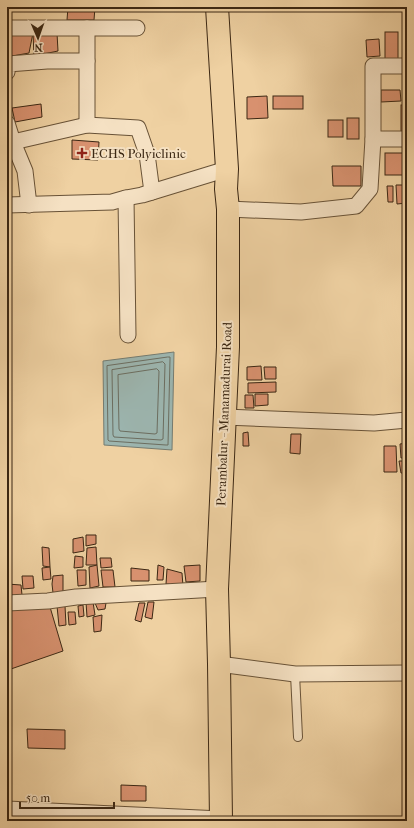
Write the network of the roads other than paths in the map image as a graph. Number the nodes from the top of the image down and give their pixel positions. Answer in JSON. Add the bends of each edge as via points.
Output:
{"nodes":[{"id":1,"x":217,"y":7,"type":"edge"},
{"id":2,"x":7,"y":28,"type":"edge"},
{"id":3,"x":87,"y":28,"type":"junction"},
{"id":4,"x":137,"y":28,"type":"dead end"},
{"id":5,"x":87,"y":61,"type":"junction"},
{"id":6,"x":407,"y":66,"type":"edge"},
{"id":7,"x":7,"y":72,"type":"edge"},
{"id":8,"x":7,"y":123,"type":"edge"},
{"id":9,"x":87,"y":125,"type":"junction"},
{"id":10,"x":373,"y":139,"type":"junction"},
{"id":11,"x":407,"y":139,"type":"edge"},
{"id":12,"x":13,"y":142,"type":"junction"},
{"id":13,"x":227,"y":169,"type":"junction"},
{"id":14,"x":152,"y":192,"type":"junction"},
{"id":15,"x":126,"y":198,"type":"junction"},
{"id":16,"x":7,"y":205,"type":"edge"},
{"id":17,"x":29,"y":205,"type":"junction"},
{"id":18,"x":228,"y":209,"type":"junction"},
{"id":19,"x":128,"y":335,"type":"dead end"},
{"id":20,"x":225,"y":417,"type":"junction"},
{"id":21,"x":407,"y":420,"type":"edge"},
{"id":22,"x":216,"y":589,"type":"junction"},
{"id":23,"x":7,"y":603,"type":"edge"},
{"id":24,"x":219,"y":664,"type":"junction"},
{"id":25,"x":407,"y":673,"type":"edge"},
{"id":26,"x":295,"y":674,"type":"junction"},
{"id":27,"x":298,"y":737,"type":"dead end"},
{"id":28,"x":7,"y":809,"type":"edge"},
{"id":29,"x":221,"y":820,"type":"edge"}],
"edges":[{"from":1,"to":13,"type":"main road","name":"Perambalur - Manamadurai Road"},
{"from":2,"to":3,"type":"street"},
{"from":3,"to":4,"type":"street"},
{"from":3,"to":5,"type":"street"},
{"from":5,"to":7,"type":"street","via":[[8,64]]},
{"from":5,"to":9,"type":"street"},
{"from":6,"to":10,"type":"street","via":[[373,66]]},
{"from":8,"to":12,"type":"street"},
{"from":9,"to":12,"type":"street"},
{"from":9,"to":14,"type":"street","via":[[138,128],[147,154]]},
{"from":10,"to":11,"type":"street"},
{"from":10,"to":18,"type":"street","via":[[370,189],[356,206],[300,212]]},
{"from":12,"to":17,"type":"street","via":[[25,171]]},
{"from":13,"to":14,"type":"street"},
{"from":13,"to":18,"type":"main road","name":"Perambalur - Manamadurai Road"},
{"from":14,"to":15,"type":"street"},
{"from":15,"to":17,"type":"street","via":[[112,202]]},
{"from":15,"to":19,"type":"street"},
{"from":16,"to":17,"type":"street"},
{"from":18,"to":20,"type":"main road","name":"Perambalur - Manamadurai Road"},
{"from":20,"to":21,"type":"street","via":[[374,423]]},
{"from":20,"to":22,"type":"main road","name":"Perambalur - Manamadurai Road"},
{"from":22,"to":23,"type":"street"},
{"from":22,"to":24,"type":"main road","name":"Perambalur - Manamadurai Road"},
{"from":24,"to":26,"type":"street"},
{"from":24,"to":29,"type":"main road","name":"Perambalur - Manamadurai Road"},
{"from":25,"to":26,"type":"street"},
{"from":26,"to":27,"type":"lane"},
{"from":28,"to":29,"type":"street"}]}
